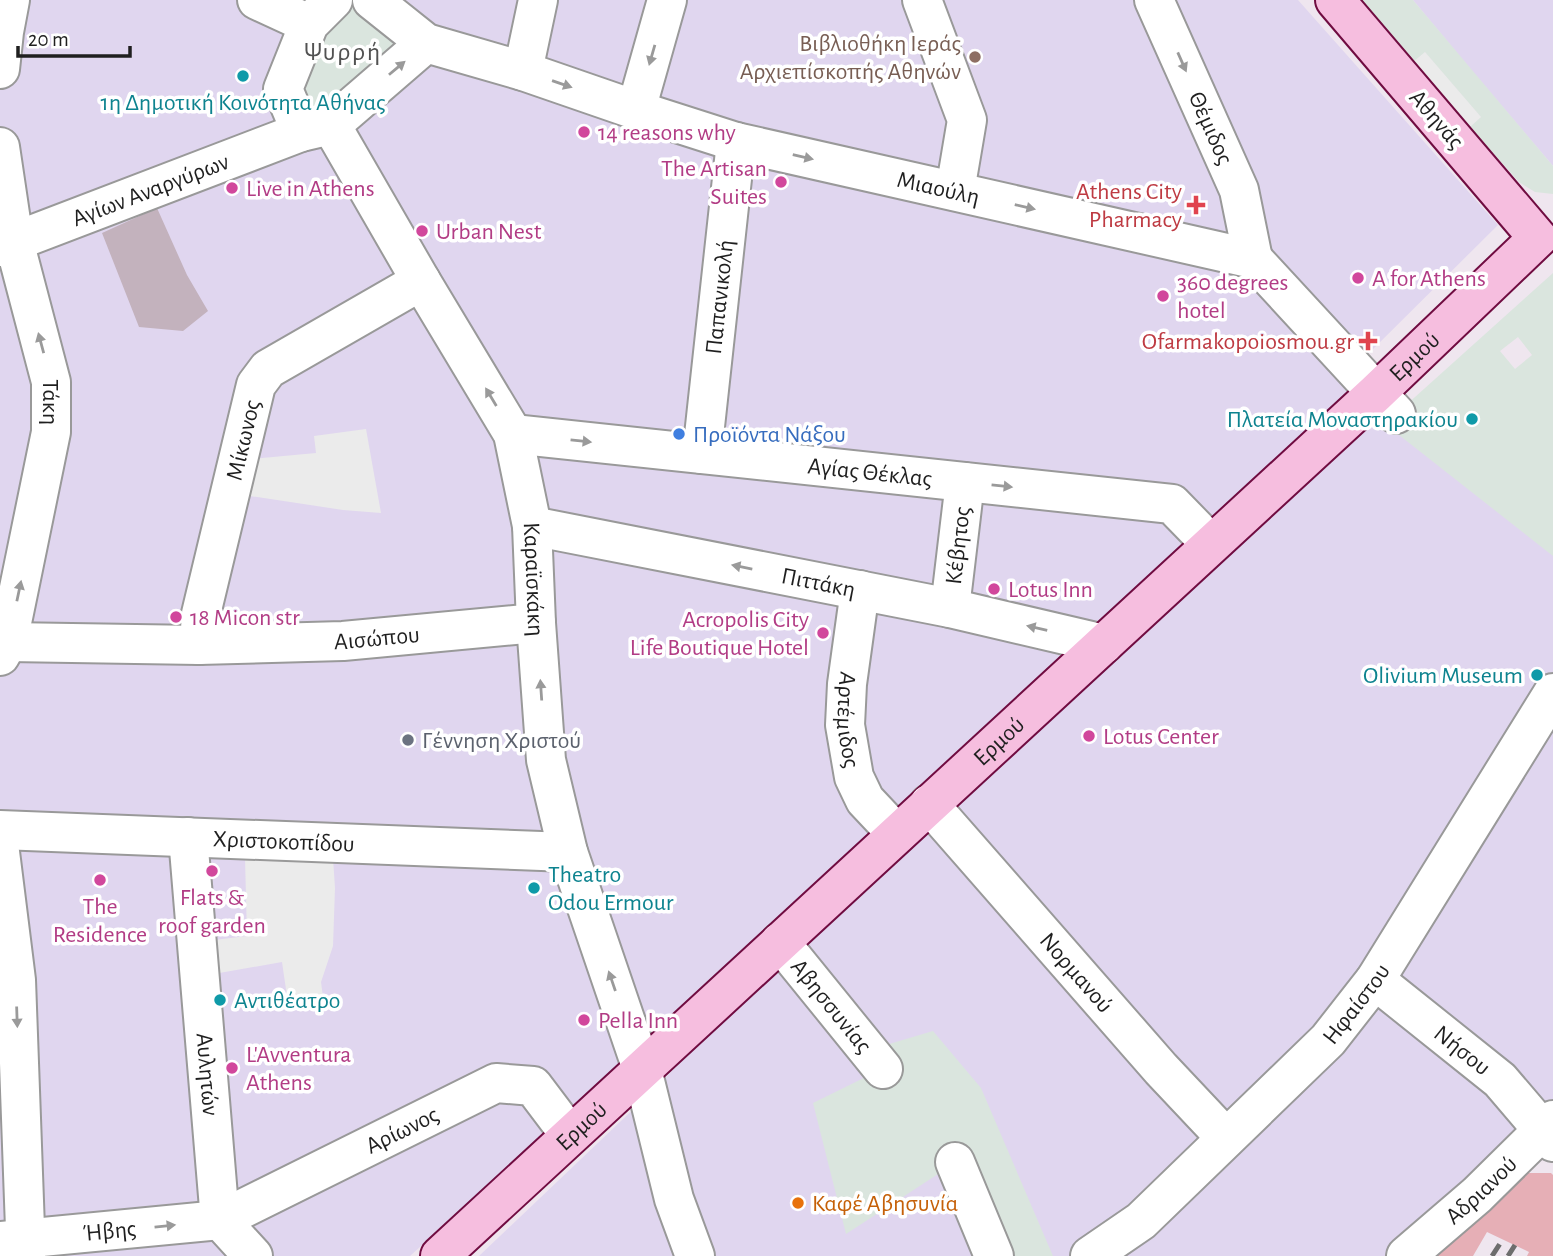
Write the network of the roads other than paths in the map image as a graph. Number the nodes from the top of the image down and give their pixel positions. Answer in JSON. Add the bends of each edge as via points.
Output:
{"nodes":[{"id":1,"x":10,"y":0,"type":"edge"},
{"id":2,"x":257,"y":0,"type":"edge"},
{"id":3,"x":372,"y":0,"type":"edge"},
{"id":4,"x":538,"y":0,"type":"edge"},
{"id":5,"x":667,"y":0,"type":"edge"},
{"id":6,"x":1154,"y":0,"type":"edge"},
{"id":7,"x":1335,"y":0,"type":"edge"},
{"id":8,"x":932,"y":4,"type":"edge"},
{"id":9,"x":321,"y":12,"type":"edge"},
{"id":10,"x":426,"y":43,"type":"junction"},
{"id":11,"x":0,"y":69,"type":"edge"},
{"id":12,"x":523,"y":71,"type":"junction"},
{"id":13,"x":636,"y":110,"type":"junction"},
{"id":14,"x":316,"y":129,"type":"junction"},
{"id":15,"x":736,"y":142,"type":"junction"},
{"id":16,"x":0,"y":147,"type":"edge"},
{"id":17,"x":955,"y":191,"type":"junction"},
{"id":18,"x":1546,"y":231,"type":"edge"},
{"id":19,"x":7,"y":244,"type":"edge"},
{"id":20,"x":1253,"y":260,"type":"junction"},
{"id":21,"x":421,"y":281,"type":"junction"},
{"id":22,"x":1386,"y":403,"type":"junction"},
{"id":23,"x":513,"y":434,"type":"junction"},
{"id":24,"x":702,"y":454,"type":"junction"},
{"id":25,"x":965,"y":482,"type":"junction"},
{"id":26,"x":533,"y":526,"type":"junction"},
{"id":27,"x":1211,"y":544,"type":"junction"},
{"id":28,"x":859,"y":590,"type":"junction"},
{"id":29,"x":950,"y":608,"type":"junction"},
{"id":30,"x":536,"y":623,"type":"junction"},
{"id":31,"x":1104,"y":644,"type":"junction"},
{"id":32,"x":199,"y":645,"type":"junction"},
{"id":33,"x":4,"y":649,"type":"edge"},
{"id":34,"x":1553,"y":693,"type":"edge"},
{"id":35,"x":929,"y":804,"type":"junction"},
{"id":36,"x":0,"y":830,"type":"edge"},
{"id":37,"x":897,"y":834,"type":"junction"},
{"id":38,"x":188,"y":837,"type":"junction"},
{"id":39,"x":0,"y":852,"type":"edge"},
{"id":40,"x":568,"y":852,"type":"junction"},
{"id":41,"x":780,"y":942,"type":"junction"},
{"id":42,"x":1375,"y":980,"type":"junction"},
{"id":43,"x":8,"y":981,"type":"edge"},
{"id":44,"x":642,"y":1069,"type":"junction"},
{"id":45,"x":883,"y":1069,"type":"dead end"},
{"id":46,"x":1550,"y":1130,"type":"edge"},
{"id":47,"x":570,"y":1135,"type":"junction"},
{"id":48,"x":1226,"y":1138,"type":"junction"},
{"id":49,"x":955,"y":1162,"type":"dead end"},
{"id":50,"x":220,"y":1220,"type":"junction"},
{"id":51,"x":17,"y":1246,"type":"edge"},
{"id":52,"x":253,"y":1256,"type":"edge"},
{"id":53,"x":440,"y":1256,"type":"edge"},
{"id":54,"x":695,"y":1256,"type":"edge"},
{"id":55,"x":995,"y":1256,"type":"edge"},
{"id":56,"x":1090,"y":1256,"type":"edge"},
{"id":57,"x":1406,"y":1256,"type":"edge"}],
"edges":[{"from":1,"to":11,"type":"street"},
{"from":2,"to":9,"type":"street"},
{"from":3,"to":10,"type":"street"},
{"from":4,"to":12,"type":"street"},
{"from":5,"to":13,"type":"street","one_way":true},
{"from":6,"to":20,"type":"street","name":"Θέμιδος","one_way":true,"via":[[1239,190]]},
{"from":7,"to":18,"type":"street","name":"Αθηνάς"},
{"from":8,"to":17,"type":"street","via":[[967,120]]},
{"from":9,"to":14,"type":"street","name":"Καραϊσκάκη","via":[[283,89]]},
{"from":10,"to":12,"type":"street","name":"Μιαούλη"},
{"from":14,"to":10,"type":"street","one_way":true},
{"from":12,"to":13,"type":"street","name":"Μιαούλη","one_way":true},
{"from":13,"to":15,"type":"street","name":"Μιαούλη"},
{"from":14,"to":19,"type":"street","name":"Αγίων Αναργύρων"},
{"from":14,"to":21,"type":"street","name":"Καραϊσκάκη"},
{"from":15,"to":17,"type":"street","name":"Μιαούλη","one_way":true},
{"from":15,"to":24,"type":"street","name":"Παπανικολή"},
{"from":16,"to":19,"type":"street","name":"Τάκη"},
{"from":17,"to":20,"type":"street","name":"Μιαούλη","one_way":true},
{"from":18,"to":22,"type":"street","name":"Ερμού"},
{"from":33,"to":19,"type":"street","name":"Τάκη","one_way":true,"via":[[51,432],[51,382]]},
{"from":20,"to":22,"type":"street"},
{"from":23,"to":21,"type":"street","name":"Καραϊσκάκη","one_way":true},
{"from":21,"to":32,"type":"street","name":"Μίκωνος","via":[[268,369],[256,385],[201,614]]},
{"from":22,"to":27,"type":"street","name":"Ερμού"},
{"from":23,"to":24,"type":"street","name":"Αγίας Θέκλας","one_way":true},
{"from":23,"to":26,"type":"street","name":"Καραϊσκάκη"},
{"from":24,"to":25,"type":"street","name":"Αγίας Θέκλας"},
{"from":25,"to":27,"type":"street","name":"Αγίας Θέκλας","one_way":true,"via":[[1172,504]]},
{"from":25,"to":29,"type":"street","name":"Κέβητος"},
{"from":28,"to":26,"type":"street","name":"Πιττάκη","one_way":true},
{"from":26,"to":30,"type":"street","name":"Καραϊσκάκη"},
{"from":27,"to":31,"type":"street","name":"Ερμού"},
{"from":28,"to":29,"type":"street","name":"Πιττάκη"},
{"from":28,"to":37,"type":"street","name":"Αρτέμιδος","via":[[845,725],[859,788]]},
{"from":31,"to":29,"type":"street","name":"Πιττάκη","one_way":true},
{"from":30,"to":32,"type":"street","name":"Αισώπου","via":[[343,641]]},
{"from":40,"to":30,"type":"street","name":"Καραϊσκάκη","one_way":true,"via":[[546,760]]},
{"from":31,"to":35,"type":"street","name":"Ερμού"},
{"from":32,"to":33,"type":"street","name":"Αισώπου"},
{"from":34,"to":42,"type":"street","name":"Ηφαίστου"},
{"from":35,"to":37,"type":"street","name":"Ερμού"},
{"from":35,"to":48,"type":"street","name":"Νορμανού"},
{"from":36,"to":38,"type":"street","name":"Χριστοκοπίδου"},
{"from":37,"to":41,"type":"street","name":"Ερμού"},
{"from":38,"to":40,"type":"street","name":"Χριστοκοπίδου"},
{"from":38,"to":50,"type":"street","name":"Αυλητών"},
{"from":39,"to":43,"type":"street"},
{"from":44,"to":40,"type":"street","name":"Καραϊσκάκη","one_way":true},
{"from":41,"to":44,"type":"street","name":"Ερμού"},
{"from":41,"to":45,"type":"street","name":"Αβησσυνίας"},
{"from":42,"to":46,"type":"street","name":"Νήσου","via":[[1500,1080]]},
{"from":42,"to":48,"type":"street","name":"Ηφαίστου","via":[[1328,1040]]},
{"from":43,"to":51,"type":"street","one_way":true},
{"from":44,"to":47,"type":"street","name":"Ερμού"},
{"from":44,"to":54,"type":"street","name":"Καραϊσκάκη","via":[[674,1199]]},
{"from":46,"to":57,"type":"street","name":"Αδριανού"},
{"from":47,"to":50,"type":"street","name":"Αρίωνος","via":[[533,1086],[496,1083]]},
{"from":47,"to":53,"type":"street","name":"Ερμού"},
{"from":48,"to":56,"type":"street","name":"Ηφαίστου","via":[[1141,1221]]},
{"from":49,"to":55,"type":"street"},
{"from":51,"to":50,"type":"street","name":"Ήβης","one_way":true},
{"from":50,"to":52,"type":"street"}]}
